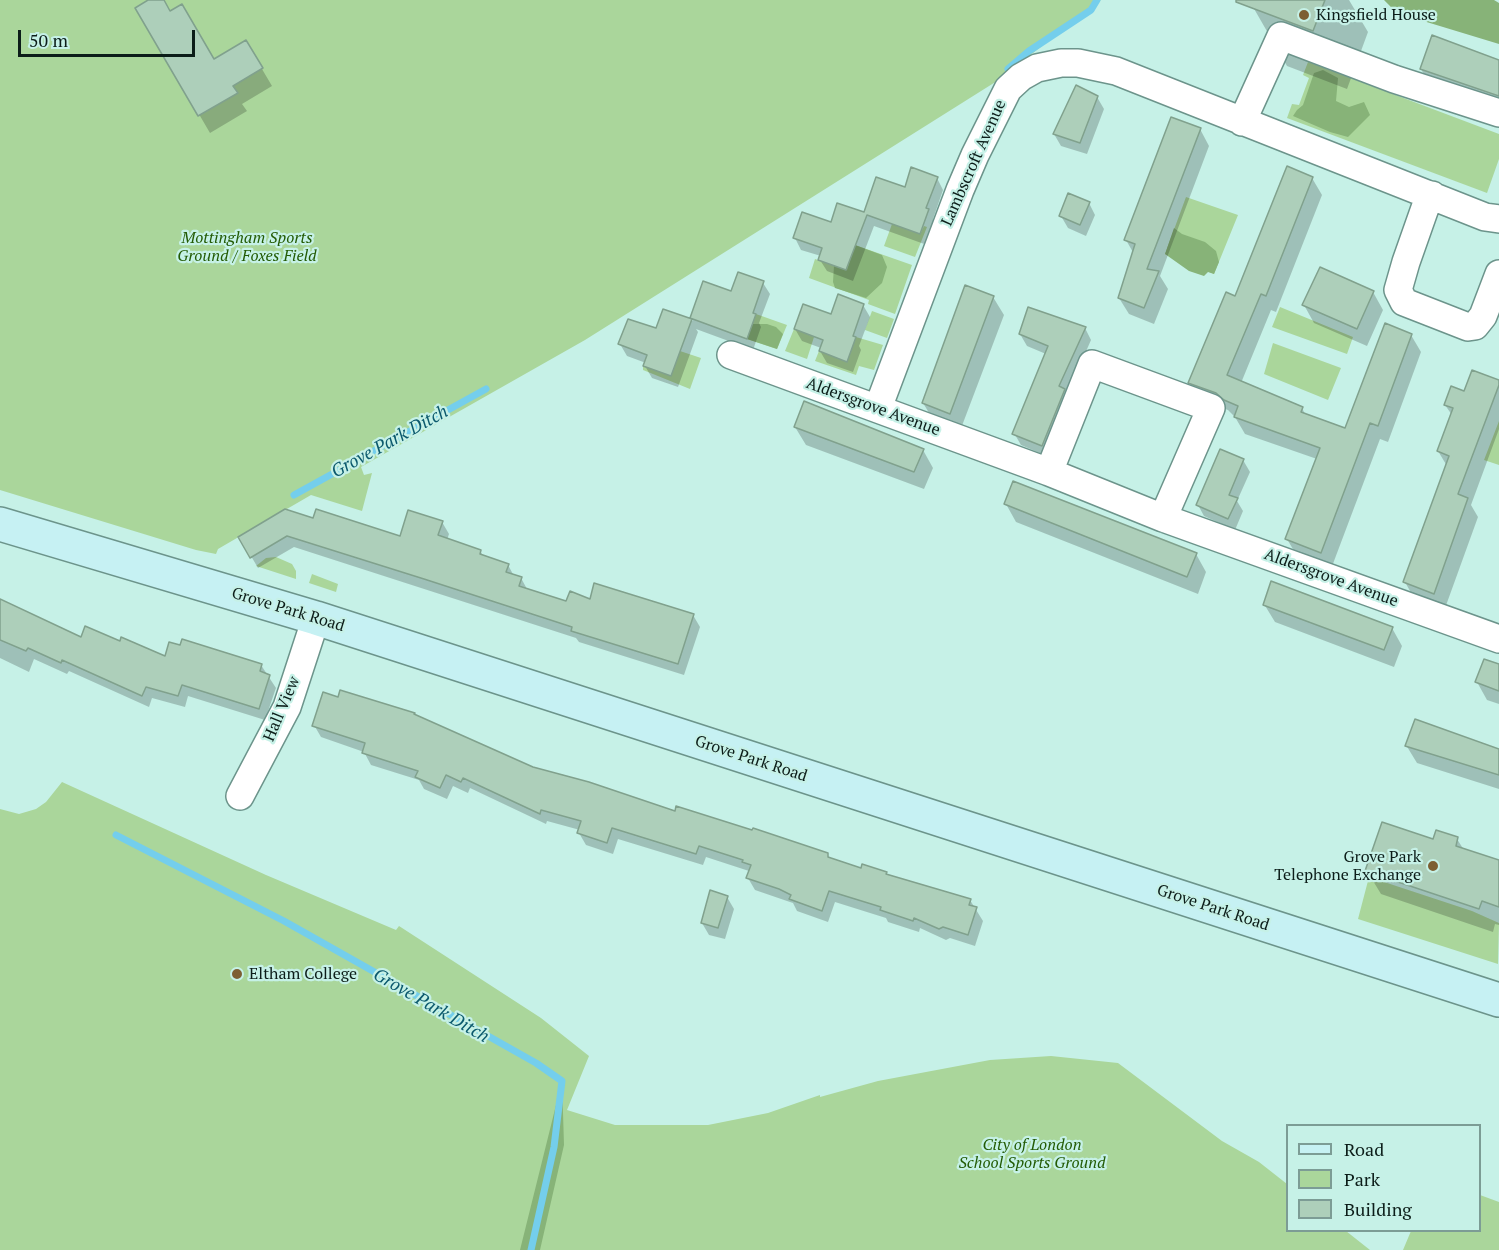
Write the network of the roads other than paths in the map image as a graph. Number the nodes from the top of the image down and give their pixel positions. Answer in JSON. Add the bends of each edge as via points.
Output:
{"nodes":[{"id":1,"x":1499,"y":113,"type":"edge"},
{"id":2,"x":1242,"y":122,"type":"junction"},
{"id":3,"x":1432,"y":195,"type":"junction"},
{"id":4,"x":1499,"y":219,"type":"edge"},
{"id":5,"x":1499,"y":274,"type":"edge"},
{"id":6,"x":731,"y":355,"type":"dead end"},
{"id":7,"x":878,"y":408,"type":"junction"},
{"id":8,"x":1049,"y":472,"type":"junction"},
{"id":9,"x":1163,"y":518,"type":"junction"},
{"id":10,"x":0,"y":524,"type":"edge"},
{"id":11,"x":316,"y":618,"type":"junction"},
{"id":12,"x":1499,"y":639,"type":"edge"},
{"id":13,"x":240,"y":796,"type":"dead end"},
{"id":14,"x":1499,"y":1000,"type":"edge"}],
"edges":[{"from":1,"to":2,"type":"street","via":[[1281,36]]},
{"from":2,"to":3,"type":"street","name":"Lambscroft Avenue"},
{"from":2,"to":7,"type":"street","name":"Lambscroft Avenue","via":[[1098,66],[1061,63],[1037,68],[1021,77],[1008,89],[960,190]]},
{"from":3,"to":4,"type":"street","name":"Lambscroft Avenue"},
{"from":3,"to":5,"type":"street","via":[[1398,290],[1404,302],[1468,327],[1475,326],[1483,316]]},
{"from":6,"to":7,"type":"street","name":"Aldersgrove Avenue"},
{"from":7,"to":8,"type":"street","name":"Aldersgrove Avenue"},
{"from":8,"to":9,"type":"street","name":"Aldersgrove Avenue"},
{"from":8,"to":9,"type":"street","via":[[1092,364],[1211,408]]},
{"from":9,"to":12,"type":"street","name":"Aldersgrove Avenue"},
{"from":10,"to":11,"type":"main road","name":"Grove Park Road"},
{"from":11,"to":13,"type":"street","name":"Hall View","via":[[287,707]]},
{"from":11,"to":14,"type":"main road","name":"Grove Park Road"}]}
